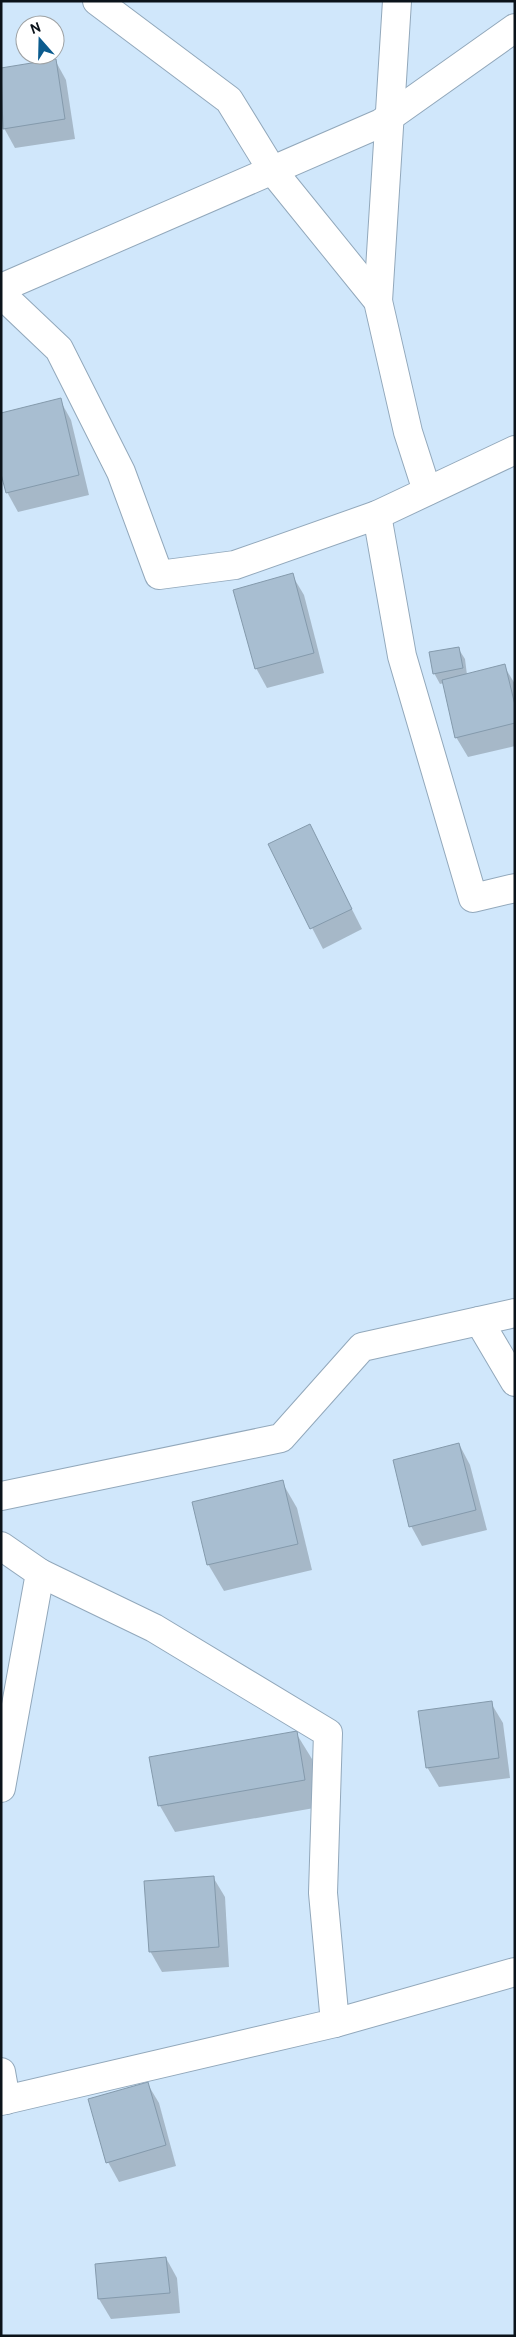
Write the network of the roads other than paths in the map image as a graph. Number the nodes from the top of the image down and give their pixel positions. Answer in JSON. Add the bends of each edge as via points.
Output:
{"nodes":[{"id":1,"x":97,"y":1,"type":"edge"},
{"id":2,"x":397,"y":1,"type":"edge"},
{"id":3,"x":515,"y":28,"type":"edge"},
{"id":4,"x":390,"y":117,"type":"junction"},
{"id":5,"x":272,"y":170,"type":"junction"},
{"id":6,"x":1,"y":288,"type":"edge"},
{"id":7,"x":1,"y":294,"type":"edge"},
{"id":8,"x":378,"y":301,"type":"junction"},
{"id":9,"x":515,"y":450,"type":"edge"},
{"id":10,"x":427,"y":492,"type":"junction"},
{"id":11,"x":377,"y":515,"type":"junction"},
{"id":12,"x":515,"y":888,"type":"edge"},
{"id":13,"x":515,"y":1313,"type":"edge"},
{"id":14,"x":479,"y":1321,"type":"junction"},
{"id":15,"x":515,"y":1382,"type":"edge"},
{"id":16,"x":1,"y":1496,"type":"edge"},
{"id":17,"x":1,"y":1546,"type":"edge"},
{"id":18,"x":40,"y":1573,"type":"junction"},
{"id":19,"x":1,"y":1788,"type":"edge"},
{"id":20,"x":515,"y":1972,"type":"edge"},
{"id":21,"x":335,"y":2023,"type":"junction"},
{"id":22,"x":1,"y":2072,"type":"edge"},
{"id":23,"x":4,"y":2101,"type":"edge"}],
"edges":[{"from":1,"to":5,"type":"street","via":[[229,100]]},
{"from":2,"to":4,"type":"street"},
{"from":3,"to":4,"type":"street"},
{"from":4,"to":5,"type":"street"},
{"from":4,"to":8,"type":"street"},
{"from":5,"to":6,"type":"street"},
{"from":5,"to":8,"type":"street"},
{"from":7,"to":11,"type":"street","via":[[58,349],[121,472],[159,575],[235,565]]},
{"from":8,"to":10,"type":"street","via":[[408,432]]},
{"from":9,"to":10,"type":"street"},
{"from":10,"to":11,"type":"street"},
{"from":11,"to":12,"type":"street","via":[[402,656],[473,898]]},
{"from":13,"to":14,"type":"street"},
{"from":14,"to":15,"type":"street"},
{"from":14,"to":16,"type":"street","via":[[362,1347],[281,1438]]},
{"from":17,"to":18,"type":"street"},
{"from":18,"to":19,"type":"street"},
{"from":18,"to":21,"type":"street","via":[[154,1628],[328,1733],[322,1892]]},
{"from":20,"to":21,"type":"street"},
{"from":21,"to":23,"type":"street"},
{"from":22,"to":23,"type":"street"}]}
